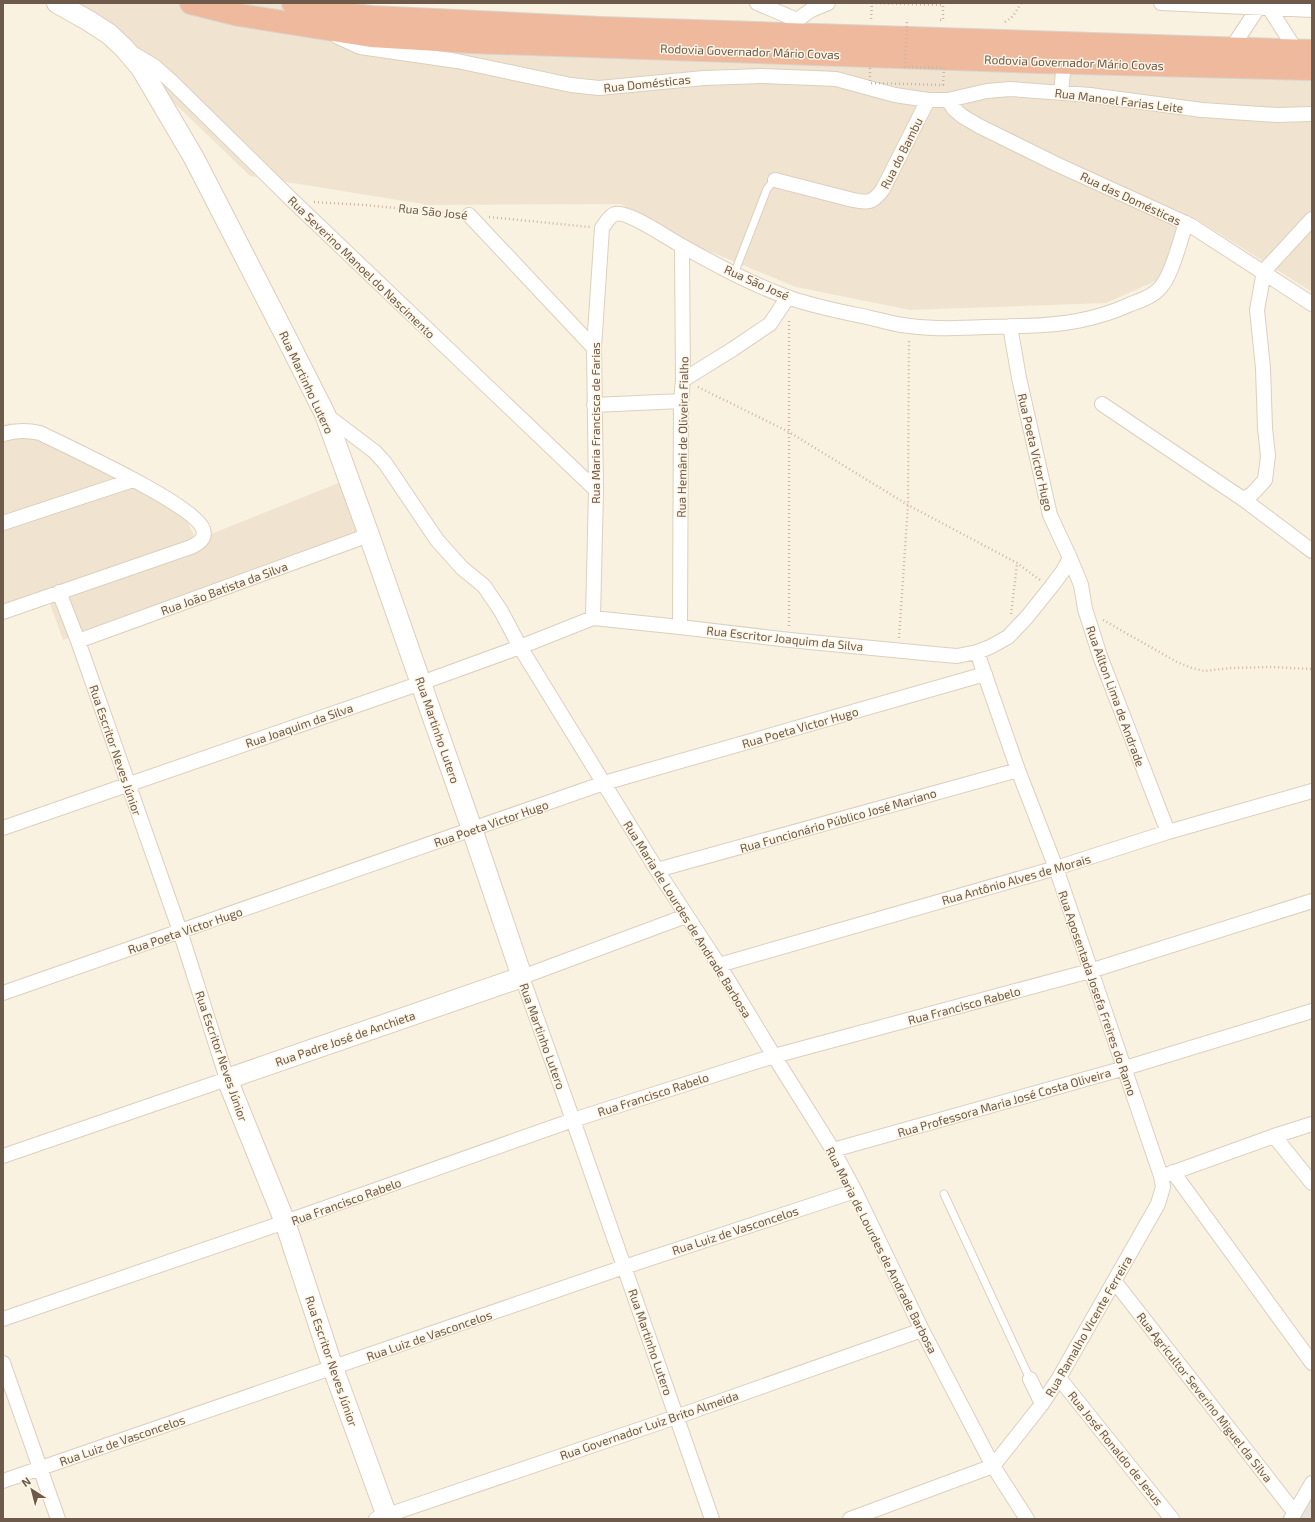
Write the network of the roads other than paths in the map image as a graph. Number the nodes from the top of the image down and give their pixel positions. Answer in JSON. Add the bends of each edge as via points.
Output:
{"nodes":[{"id":1,"x":57,"y":3,"type":"edge"},
{"id":2,"x":191,"y":3,"type":"edge"},
{"id":3,"x":293,"y":3,"type":"edge"},
{"id":4,"x":757,"y":3,"type":"edge"},
{"id":5,"x":828,"y":3,"type":"edge"},
{"id":6,"x":1161,"y":3,"type":"edge"},
{"id":7,"x":1263,"y":8,"type":"junction"},
{"id":8,"x":1312,"y":10,"type":"edge"},
{"id":9,"x":797,"y":27,"type":"junction"},
{"id":10,"x":324,"y":29,"type":"junction"},
{"id":11,"x":124,"y":48,"type":"junction"},
{"id":12,"x":1230,"y":48,"type":"junction"},
{"id":13,"x":1304,"y":51,"type":"edge"},
{"id":14,"x":1064,"y":62,"type":"junction"},
{"id":15,"x":1312,"y":69,"type":"edge"},
{"id":16,"x":1061,"y":92,"type":"junction"},
{"id":17,"x":928,"y":100,"type":"junction"},
{"id":18,"x":948,"y":100,"type":"junction"},
{"id":19,"x":1312,"y":114,"type":"edge"},
{"id":20,"x":775,"y":180,"type":"joint"},
{"id":21,"x":469,"y":215,"type":"road end"},
{"id":22,"x":1312,"y":218,"type":"edge"},
{"id":23,"x":1186,"y":223,"type":"junction"},
{"id":24,"x":602,"y":228,"type":"joint"},
{"id":25,"x":682,"y":247,"type":"junction"},
{"id":26,"x":1264,"y":272,"type":"junction"},
{"id":27,"x":734,"y":274,"type":"junction"},
{"id":28,"x":788,"y":297,"type":"junction"},
{"id":29,"x":1312,"y":304,"type":"edge"},
{"id":30,"x":1010,"y":326,"type":"junction"},
{"id":31,"x":594,"y":348,"type":"junction"},
{"id":32,"x":683,"y":380,"type":"junction"},
{"id":33,"x":681,"y":401,"type":"junction"},
{"id":34,"x":1102,"y":404,"type":"dead end"},
{"id":35,"x":594,"y":405,"type":"junction"},
{"id":36,"x":324,"y":414,"type":"junction"},
{"id":37,"x":3,"y":434,"type":"edge"},
{"id":38,"x":133,"y":480,"type":"junction"},
{"id":39,"x":596,"y":490,"type":"junction"},
{"id":40,"x":1243,"y":499,"type":"junction"},
{"id":41,"x":3,"y":523,"type":"edge"},
{"id":42,"x":369,"y":535,"type":"junction"},
{"id":43,"x":1312,"y":551,"type":"edge"},
{"id":44,"x":1070,"y":558,"type":"junction"},
{"id":45,"x":59,"y":592,"type":"junction"},
{"id":46,"x":3,"y":612,"type":"edge"},
{"id":47,"x":593,"y":618,"type":"junction"},
{"id":48,"x":680,"y":626,"type":"junction"},
{"id":49,"x":78,"y":641,"type":"junction"},
{"id":50,"x":520,"y":647,"type":"junction"},
{"id":51,"x":977,"y":652,"type":"junction"},
{"id":52,"x":985,"y":674,"type":"junction"},
{"id":53,"x":421,"y":683,"type":"junction"},
{"id":54,"x":1018,"y":770,"type":"junction"},
{"id":55,"x":604,"y":783,"type":"junction"},
{"id":56,"x":128,"y":784,"type":"junction"},
{"id":57,"x":1312,"y":791,"type":"edge"},
{"id":58,"x":3,"y":828,"type":"edge"},
{"id":59,"x":472,"y":829,"type":"junction"},
{"id":60,"x":1168,"y":832,"type":"junction"},
{"id":61,"x":1056,"y":868,"type":"junction"},
{"id":62,"x":657,"y":870,"type":"junction"},
{"id":63,"x":1312,"y":901,"type":"edge"},
{"id":64,"x":686,"y":916,"type":"junction"},
{"id":65,"x":180,"y":931,"type":"junction"},
{"id":66,"x":719,"y":965,"type":"junction"},
{"id":67,"x":1090,"y":971,"type":"junction"},
{"id":68,"x":522,"y":977,"type":"junction"},
{"id":69,"x":3,"y":993,"type":"edge"},
{"id":70,"x":1312,"y":1011,"type":"edge"},
{"id":71,"x":774,"y":1056,"type":"junction"},
{"id":72,"x":1124,"y":1068,"type":"junction"},
{"id":73,"x":227,"y":1079,"type":"junction"},
{"id":74,"x":574,"y":1120,"type":"junction"},
{"id":75,"x":1312,"y":1124,"type":"edge"},
{"id":76,"x":1274,"y":1136,"type":"junction"},
{"id":77,"x":833,"y":1150,"type":"junction"},
{"id":78,"x":3,"y":1156,"type":"edge"},
{"id":79,"x":1167,"y":1174,"type":"junction"},
{"id":80,"x":1312,"y":1183,"type":"edge"},
{"id":81,"x":855,"y":1191,"type":"junction"},
{"id":82,"x":944,"y":1194,"type":"dead end"},
{"id":83,"x":285,"y":1222,"type":"junction"},
{"id":84,"x":624,"y":1267,"type":"junction"},
{"id":85,"x":1115,"y":1282,"type":"junction"},
{"id":86,"x":3,"y":1319,"type":"edge"},
{"id":87,"x":922,"y":1330,"type":"junction"},
{"id":88,"x":3,"y":1363,"type":"edge"},
{"id":89,"x":1312,"y":1363,"type":"edge"},
{"id":90,"x":333,"y":1368,"type":"junction"},
{"id":91,"x":1059,"y":1378,"type":"junction"},
{"id":92,"x":1030,"y":1379,"type":"joint"},
{"id":93,"x":1042,"y":1404,"type":"junction"},
{"id":94,"x":676,"y":1417,"type":"junction"},
{"id":95,"x":993,"y":1466,"type":"junction"},
{"id":96,"x":41,"y":1467,"type":"junction"},
{"id":97,"x":3,"y":1481,"type":"edge"},
{"id":98,"x":1312,"y":1483,"type":"edge"},
{"id":99,"x":1293,"y":1516,"type":"edge"},
{"id":100,"x":384,"y":1518,"type":"edge"},
{"id":101,"x":58,"y":1519,"type":"edge"},
{"id":102,"x":712,"y":1519,"type":"edge"},
{"id":103,"x":850,"y":1519,"type":"edge"},
{"id":104,"x":1027,"y":1519,"type":"edge"},
{"id":105,"x":1172,"y":1519,"type":"edge"}],
"edges":[{"from":1,"to":11,"type":"street","name":"Rua Martinho Lutero","via":[[109,34]]},
{"from":2,"to":10,"type":"highway","name":"Rodovia Governador Mário Covas","via":[[239,15]]},
{"from":3,"to":9,"type":"highway","name":"Rodovia Governador Mário Covas","via":[[372,17],[601,28]]},
{"from":4,"to":9,"type":"street"},
{"from":5,"to":9,"type":"street","via":[[811,10]]},
{"from":6,"to":7,"type":"street"},
{"from":7,"to":8,"type":"street"},
{"from":7,"to":12,"type":"street"},
{"from":7,"to":13,"type":"street"},
{"from":9,"to":12,"type":"highway","name":"Rodovia Governador Mário Covas"},
{"from":10,"to":14,"type":"highway","name":"Rodovia Governador Mário Covas","via":[[371,36],[470,42]]},
{"from":10,"to":17,"type":"street","name":"Rua Domésticas","via":[[360,47],[457,61],[571,85],[600,88],[704,78],[769,76],[836,79]]},
{"from":11,"to":36,"type":"street","name":"Rua Martinho Lutero","via":[[156,91],[194,158]]},
{"from":11,"to":39,"type":"street","name":"Rua Severino Manoel do Nascimento","via":[[154,66],[172,82]]},
{"from":12,"to":13,"type":"highway","name":"Rodovia Governador Mário Covas"},
{"from":14,"to":15,"type":"highway","name":"Rodovia Governador Mário Covas"},
{"from":14,"to":16,"type":"street"},
{"from":16,"to":18,"type":"street","name":"Rua Manoel Farias Leite","via":[[1010,89],[987,91]]},
{"from":16,"to":19,"type":"street","name":"Rua Manoel Farias Leite","via":[[1202,110],[1277,115]]},
{"from":17,"to":18,"type":"street","name":"Rua Manoel Farias Leite"},
{"from":17,"to":20,"type":"street","name":"Rua do Bambu","via":[[883,189],[873,200],[853,200]]},
{"from":18,"to":23,"type":"street","name":"Rua das Domésticas","via":[[962,116],[979,126]]},
{"from":20,"to":27,"type":"lane","via":[[767,189]]},
{"from":21,"to":31,"type":"street"},
{"from":22,"to":26,"type":"street"},
{"from":23,"to":26,"type":"street","name":"Rua das Domésticas"},
{"from":23,"to":30,"type":"street","name":"Rua São José","via":[[1166,282],[1147,298],[1099,317],[1071,323]]},
{"from":24,"to":25,"type":"street","name":"Rua São José","via":[[614,214],[626,214]]},
{"from":24,"to":31,"type":"street","name":"Rua Maria Francisca de Farias"},
{"from":25,"to":27,"type":"street","name":"Rua São José"},
{"from":25,"to":32,"type":"street","name":"Rua Hemâni de Oliveira Fialho"},
{"from":26,"to":29,"type":"street","name":"Rua das Domésticas"},
{"from":26,"to":40,"type":"street","via":[[1256,310],[1263,368],[1268,456],[1265,480],[1252,494]]},
{"from":27,"to":28,"type":"street","name":"Rua São José"},
{"from":28,"to":30,"type":"street","name":"Rua São José","via":[[825,309],[910,326]]},
{"from":28,"to":32,"type":"street","via":[[770,324]]},
{"from":30,"to":44,"type":"street","name":"Rua Poeta Victor Hugo","via":[[1050,515]]},
{"from":31,"to":35,"type":"street","name":"Rua Maria Francisca de Farias"},
{"from":32,"to":33,"type":"street","name":"Rua Hemâni de Oliveira Fialho"},
{"from":33,"to":35,"type":"street"},
{"from":33,"to":48,"type":"street","name":"Rua Hemâni de Oliveira Fialho"},
{"from":34,"to":40,"type":"street"},
{"from":35,"to":39,"type":"street","name":"Rua Maria Francisca de Farias"},
{"from":36,"to":42,"type":"street","name":"Rua Martinho Lutero"},
{"from":36,"to":50,"type":"street","name":"Rua Maria de Lourdes de Andrade Barbosa","via":[[375,452],[385,463],[437,540],[462,568],[484,586]]},
{"from":37,"to":38,"type":"street","via":[[17,431],[40,433]]},
{"from":38,"to":41,"type":"street"},
{"from":38,"to":45,"type":"street","via":[[190,513],[203,528],[204,535],[201,541],[191,547]]},
{"from":39,"to":47,"type":"street","name":"Rua Maria Francisca de Farias"},
{"from":40,"to":43,"type":"street"},
{"from":42,"to":49,"type":"street","name":"Rua João Batista da Silva"},
{"from":42,"to":53,"type":"street","name":"Rua Martinho Lutero"},
{"from":44,"to":51,"type":"street","via":[[1051,587],[1008,637]]},
{"from":44,"to":60,"type":"street","name":"Rua Aílton Lima de Andrade","via":[[1081,585],[1084,609],[1100,656]]},
{"from":45,"to":46,"type":"street"},
{"from":45,"to":49,"type":"street","name":"Rua Escritor Neves Júnior"},
{"from":47,"to":48,"type":"street","name":"Rua Escritor Joaquim da Silva"},
{"from":47,"to":50,"type":"street","name":"Rua Joaquim da Silva"},
{"from":48,"to":51,"type":"street","name":"Rua Escritor Joaquim da Silva","via":[[790,640],[958,656]]},
{"from":49,"to":56,"type":"street","name":"Rua Escritor Neves Júnior"},
{"from":50,"to":53,"type":"street","name":"Rua Joaquim da Silva"},
{"from":50,"to":55,"type":"street","name":"Rua Maria de Lourdes de Andrade Barbosa"},
{"from":51,"to":52,"type":"street","name":"Rua Aposentada Josefa Freires do Ramo"},
{"from":52,"to":54,"type":"street","name":"Rua Aposentada Josefa Freires do Ramo"},
{"from":52,"to":55,"type":"street","name":"Rua Poeta Victor Hugo"},
{"from":53,"to":56,"type":"street","name":"Rua Joaquim da Silva"},
{"from":53,"to":59,"type":"street","name":"Rua Martinho Lutero"},
{"from":54,"to":61,"type":"street","name":"Rua Aposentada Josefa Freires do Ramo"},
{"from":54,"to":62,"type":"street","name":"Rua Funcionário Público José Mariano"},
{"from":55,"to":59,"type":"street","name":"Rua Poeta Victor Hugo"},
{"from":55,"to":62,"type":"street","name":"Rua Maria de Lourdes de Andrade Barbosa"},
{"from":56,"to":58,"type":"street","name":"Rua Joaquim da Silva"},
{"from":56,"to":65,"type":"street","name":"Rua Escritor Neves Júnior"},
{"from":57,"to":60,"type":"street","name":"Rua Antônio Alves de Morais"},
{"from":59,"to":65,"type":"street","name":"Rua Poeta Victor Hugo"},
{"from":59,"to":68,"type":"street","name":"Rua Martinho Lutero"},
{"from":60,"to":61,"type":"street","name":"Rua Antônio Alves de Morais"},
{"from":61,"to":66,"type":"street","name":"Rua Antônio Alves de Morais"},
{"from":61,"to":67,"type":"street","name":"Rua Aposentada Josefa Freires do Ramo"},
{"from":62,"to":64,"type":"street","name":"Rua Maria de Lourdes de Andrade Barbosa"},
{"from":63,"to":67,"type":"street","name":"Rua Francisco Rabelo"},
{"from":64,"to":66,"type":"street","name":"Rua Maria de Lourdes de Andrade Barbosa"},
{"from":64,"to":68,"type":"street","name":"Rua Padre José de Anchieta"},
{"from":65,"to":69,"type":"street","name":"Rua Poeta Victor Hugo"},
{"from":65,"to":73,"type":"street","name":"Rua Escritor Neves Júnior"},
{"from":66,"to":71,"type":"street","name":"Rua Maria de Lourdes de Andrade Barbosa"},
{"from":67,"to":71,"type":"street","name":"Rua Francisco Rabelo"},
{"from":67,"to":72,"type":"street","name":"Rua Aposentada Josefa Freires do Ramo"},
{"from":68,"to":73,"type":"street","name":"Rua Padre José de Anchieta"},
{"from":68,"to":74,"type":"street","name":"Rua Martinho Lutero"},
{"from":70,"to":72,"type":"street","name":"Rua Professora Maria José Costa Oliveira"},
{"from":71,"to":74,"type":"street","name":"Rua Francisco Rabelo"},
{"from":71,"to":77,"type":"street","name":"Rua Maria de Lourdes de Andrade Barbosa"},
{"from":72,"to":77,"type":"street","name":"Rua Professora Maria José Costa Oliveira"},
{"from":72,"to":79,"type":"street","name":"Rua Aposentada Josefa Freires do Ramo"},
{"from":73,"to":78,"type":"street","name":"Rua Padre José de Anchieta"},
{"from":73,"to":83,"type":"street","name":"Rua Escritor Neves Júnior"},
{"from":74,"to":83,"type":"street","name":"Rua Francisco Rabelo"},
{"from":74,"to":84,"type":"street","name":"Rua Martinho Lutero"},
{"from":75,"to":76,"type":"street"},
{"from":76,"to":79,"type":"street"},
{"from":76,"to":80,"type":"street"},
{"from":77,"to":81,"type":"street","name":"Rua Maria de Lourdes de Andrade Barbosa"},
{"from":79,"to":85,"type":"street","name":"Rua Ramalho Vicente Ferreira","via":[[1158,1204]]},
{"from":79,"to":89,"type":"street","name":"Rua Aposentada Josefa Freires do Ramo"},
{"from":81,"to":84,"type":"street","name":"Rua Luiz de Vasconcelos"},
{"from":81,"to":87,"type":"street","name":"Rua Maria de Lourdes de Andrade Barbosa"},
{"from":82,"to":92,"type":"lane"},
{"from":83,"to":86,"type":"street","name":"Rua Francisco Rabelo"},
{"from":83,"to":90,"type":"street","name":"Rua Escritor Neves Júnior"},
{"from":84,"to":90,"type":"street","name":"Rua Luiz de Vasconcelos"},
{"from":84,"to":94,"type":"street","name":"Rua Martinho Lutero"},
{"from":85,"to":91,"type":"street","name":"Rua Ramalho Vicente Ferreira"},
{"from":85,"to":99,"type":"street","name":"Rua Agricultor Severino Miguel da Silva"},
{"from":87,"to":94,"type":"street","name":"Rua Governador Luiz Brito Almeida"},
{"from":87,"to":95,"type":"street","name":"Rua Maria de Lourdes de Andrade Barbosa"},
{"from":88,"to":96,"type":"street"},
{"from":90,"to":96,"type":"street","name":"Rua Luiz de Vasconcelos"},
{"from":90,"to":100,"type":"street","name":"Rua Escritor Neves Júnior"},
{"from":91,"to":93,"type":"street","name":"Rua Ramalho Vicente Ferreira"},
{"from":91,"to":105,"type":"street","name":"Rua José Ronaldo de Jesus"},
{"from":92,"to":93,"type":"street"},
{"from":93,"to":95,"type":"street","name":"Rua Ramalho Vicente Ferreira"},
{"from":94,"to":100,"type":"street","name":"Rua Governador Luiz Brito Almeida"},
{"from":94,"to":102,"type":"street","name":"Rua Martinho Lutero"},
{"from":95,"to":103,"type":"street"},
{"from":95,"to":104,"type":"street","name":"Rua Maria de Lourdes de Andrade Barbosa"},
{"from":96,"to":97,"type":"street","name":"Rua Luiz de Vasconcelos"},
{"from":96,"to":101,"type":"street"},
{"from":98,"to":99,"type":"street"}]}
